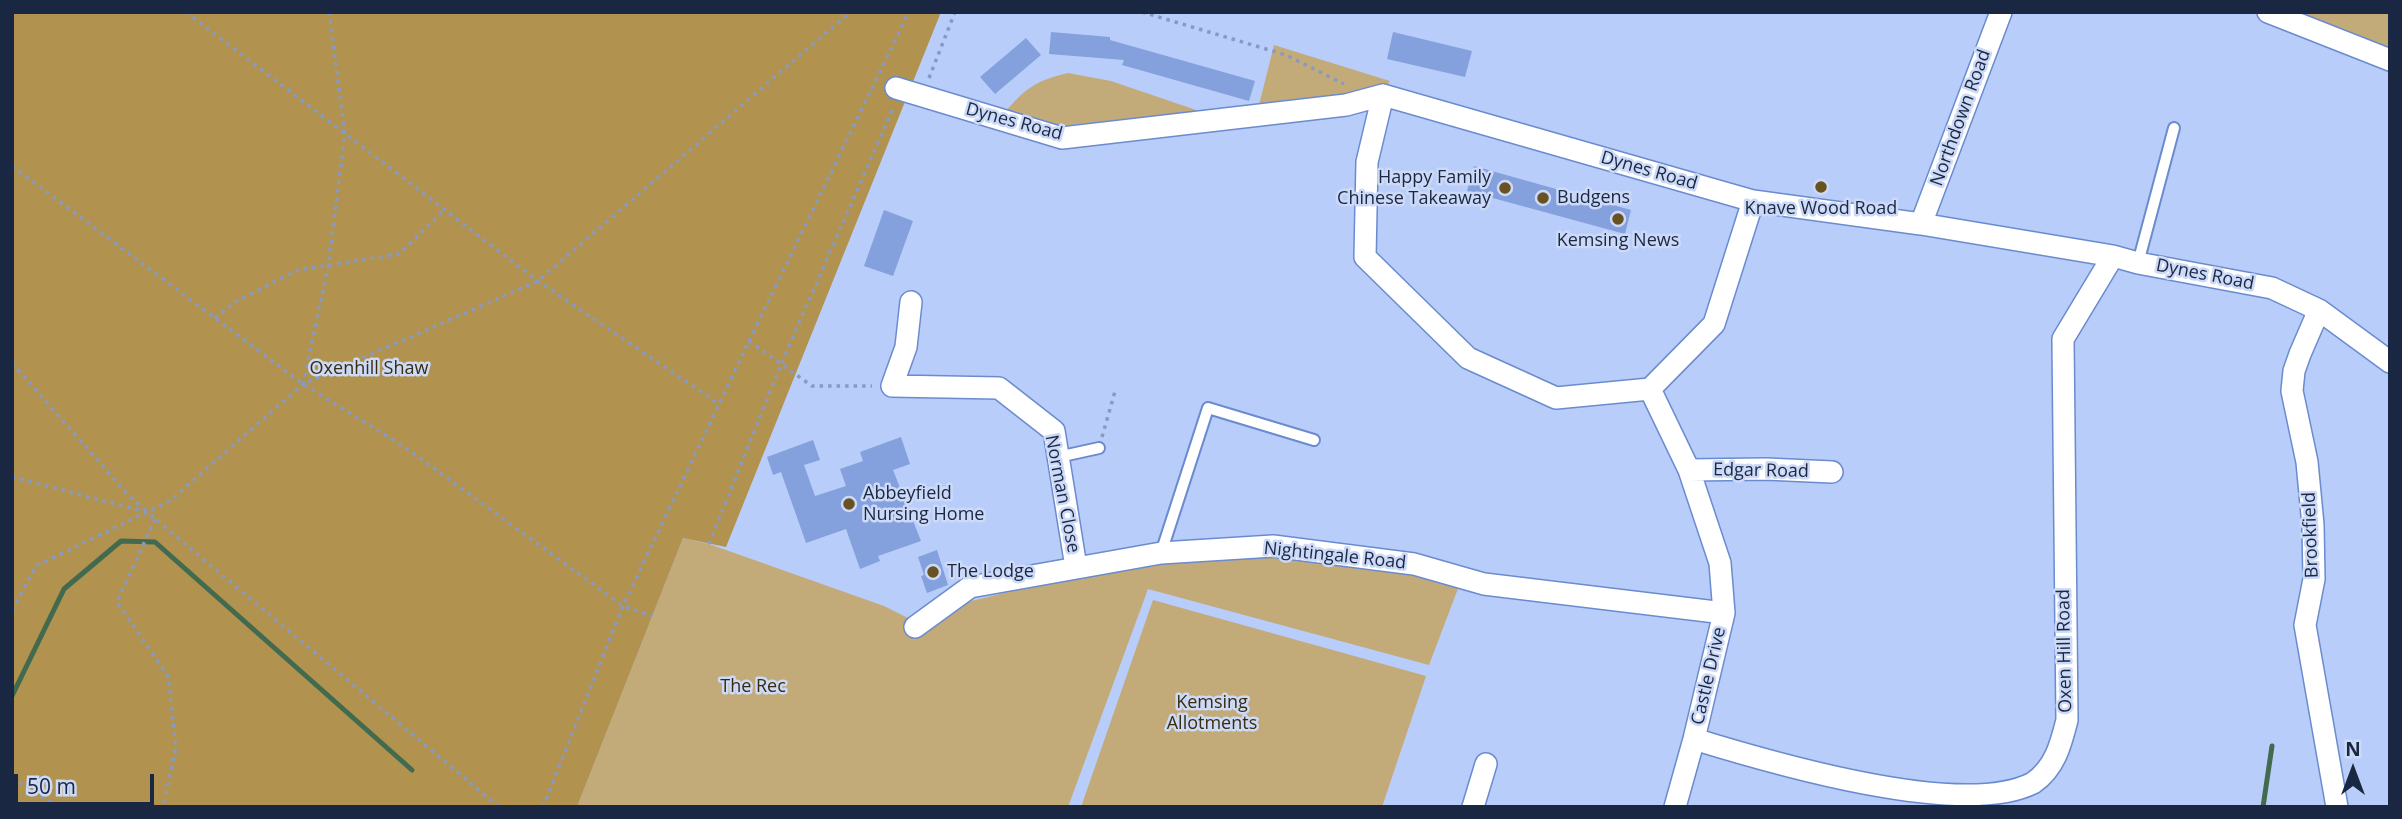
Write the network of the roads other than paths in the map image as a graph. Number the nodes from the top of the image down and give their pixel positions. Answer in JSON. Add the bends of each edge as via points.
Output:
{"nodes":[{"id":1,"x":2001,"y":12,"type":"edge"},
{"id":2,"x":2268,"y":12,"type":"edge"},
{"id":3,"x":2390,"y":60,"type":"edge"},
{"id":4,"x":906,"y":91,"type":"road end"},
{"id":5,"x":1383,"y":95,"type":"junction"},
{"id":6,"x":2174,"y":128,"type":"dead end"},
{"id":7,"x":1754,"y":201,"type":"junction"},
{"id":8,"x":1921,"y":225,"type":"junction"},
{"id":9,"x":2113,"y":256,"type":"junction"},
{"id":10,"x":2138,"y":263,"type":"junction"},
{"id":11,"x":911,"y":302,"type":"dead end"},
{"id":12,"x":2319,"y":310,"type":"junction"},
{"id":13,"x":2390,"y":362,"type":"edge"},
{"id":14,"x":1650,"y":389,"type":"junction"},
{"id":15,"x":1314,"y":440,"type":"dead end"},
{"id":16,"x":1099,"y":448,"type":"road end"},
{"id":17,"x":1058,"y":457,"type":"junction"},
{"id":18,"x":1689,"y":470,"type":"junction"},
{"id":19,"x":1832,"y":472,"type":"dead end"},
{"id":20,"x":1161,"y":552,"type":"junction"},
{"id":21,"x":1076,"y":566,"type":"junction"},
{"id":22,"x":1724,"y":613,"type":"junction"},
{"id":23,"x":915,"y":627,"type":"dead end"},
{"id":24,"x":1694,"y":739,"type":"junction"},
{"id":25,"x":1486,"y":764,"type":"dead end"},
{"id":26,"x":1473,"y":807,"type":"edge"},
{"id":27,"x":1675,"y":807,"type":"edge"},
{"id":28,"x":2337,"y":807,"type":"edge"}],
"edges":[{"from":1,"to":8,"type":"street","name":"Northdown Road"},
{"from":2,"to":3,"type":"street"},
{"from":4,"to":5,"type":"street","name":"Dynes Road","via":[[1062,138],[1346,105]]},
{"from":5,"to":7,"type":"street","name":"Dynes Road"},
{"from":5,"to":14,"type":"street","via":[[1367,162],[1366,257],[1468,358],[1556,398]]},
{"from":6,"to":10,"type":"lane"},
{"from":7,"to":8,"type":"street","name":"Dynes Road"},
{"from":7,"to":14,"type":"street","via":[[1714,324]]},
{"from":8,"to":9,"type":"street","name":"Dynes Road"},
{"from":9,"to":10,"type":"street","name":"Dynes Road"},
{"from":9,"to":24,"type":"street","name":"Oxen Hill Road","via":[[2063,339],[2067,719],[2057,756],[2048,769],[2034,783],[2002,798],[1952,801],[1835,782]]},
{"from":10,"to":12,"type":"street","name":"Dynes Road","via":[[2272,288]]},
{"from":11,"to":17,"type":"street","name":"Norman Close","via":[[906,347],[892,386],[999,388],[1054,431]]},
{"from":12,"to":13,"type":"street","name":"Dynes Road"},
{"from":12,"to":28,"type":"street","name":"Brookfield","via":[[2297,362],[2292,391],[2307,463],[2313,525],[2314,579],[2305,625]]},
{"from":14,"to":18,"type":"street","name":"Castle Drive"},
{"from":15,"to":20,"type":"lane","via":[[1208,408]]},
{"from":16,"to":17,"type":"lane"},
{"from":17,"to":21,"type":"street","name":"Norman Close"},
{"from":18,"to":19,"type":"street","name":"Edgar Road"},
{"from":18,"to":22,"type":"street","name":"Castle Drive","via":[[1720,563]]},
{"from":20,"to":21,"type":"street","name":"Nightingale Road"},
{"from":20,"to":22,"type":"street","name":"Nightingale Road","via":[[1273,546],[1414,564],[1484,584]]},
{"from":21,"to":23,"type":"street","name":"Nightingale Road","via":[[970,587]]},
{"from":22,"to":24,"type":"street","name":"Castle Drive"},
{"from":24,"to":27,"type":"street","name":"Castle Drive"},
{"from":25,"to":26,"type":"street"}]}
